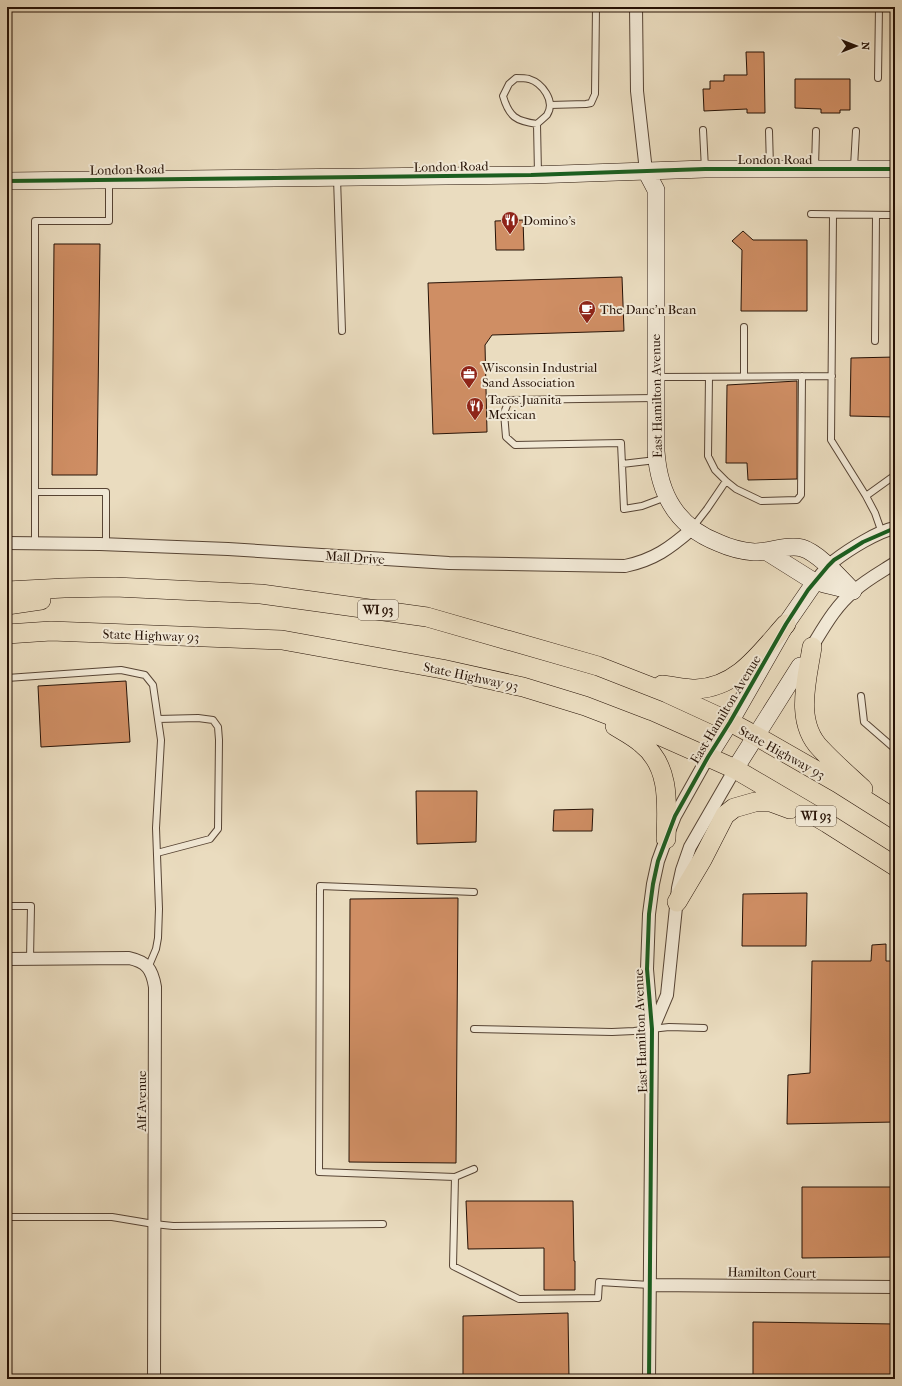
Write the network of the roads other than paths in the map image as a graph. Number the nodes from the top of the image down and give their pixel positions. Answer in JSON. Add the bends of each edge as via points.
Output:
{"nodes":[{"id":1,"x":596,"y":7,"type":"edge"},
{"id":2,"x":636,"y":7,"type":"edge"},
{"id":3,"x":879,"y":7,"type":"edge"},
{"id":4,"x":878,"y":78,"type":"dead end"},
{"id":5,"x":550,"y":105,"type":"junction"},
{"id":6,"x":537,"y":124,"type":"junction"},
{"id":7,"x":704,"y":130,"type":"dead end"},
{"id":8,"x":769,"y":131,"type":"dead end"},
{"id":9,"x":816,"y":131,"type":"dead end"},
{"id":10,"x":856,"y":131,"type":"dead end"},
{"id":11,"x":705,"y":169,"type":"junction"},
{"id":12,"x":770,"y":169,"type":"junction"},
{"id":13,"x":814,"y":169,"type":"junction"},
{"id":14,"x":854,"y":169,"type":"junction"},
{"id":15,"x":895,"y":169,"type":"edge"},
{"id":16,"x":646,"y":171,"type":"junction"},
{"id":17,"x":538,"y":174,"type":"junction"},
{"id":18,"x":337,"y":177,"type":"junction"},
{"id":19,"x":109,"y":179,"type":"junction"},
{"id":20,"x":8,"y":186,"type":"edge"},
{"id":21,"x":811,"y":214,"type":"dead end"},
{"id":22,"x":833,"y":215,"type":"junction"},
{"id":23,"x":876,"y":215,"type":"junction"},
{"id":24,"x":895,"y":215,"type":"edge"},
{"id":25,"x":744,"y":327,"type":"dead end"},
{"id":26,"x":342,"y":331,"type":"dead end"},
{"id":27,"x":875,"y":341,"type":"dead end"},
{"id":28,"x":744,"y":376,"type":"junction"},
{"id":29,"x":802,"y":376,"type":"junction"},
{"id":30,"x":832,"y":376,"type":"junction"},
{"id":31,"x":656,"y":377,"type":"junction"},
{"id":32,"x":708,"y":377,"type":"junction"},
{"id":33,"x":656,"y":398,"type":"junction"},
{"id":34,"x":657,"y":460,"type":"junction"},
{"id":35,"x":622,"y":464,"type":"junction"},
{"id":36,"x":895,"y":478,"type":"edge"},
{"id":37,"x":726,"y":481,"type":"junction"},
{"id":38,"x":34,"y":492,"type":"junction"},
{"id":39,"x":866,"y":496,"type":"junction"},
{"id":40,"x":666,"y":497,"type":"junction"},
{"id":41,"x":895,"y":528,"type":"edge"},
{"id":42,"x":692,"y":529,"type":"junction"},
{"id":43,"x":882,"y":533,"type":"junction"},
{"id":44,"x":7,"y":543,"type":"edge"},
{"id":45,"x":34,"y":544,"type":"junction"},
{"id":46,"x":106,"y":544,"type":"junction"},
{"id":47,"x":767,"y":552,"type":"junction"},
{"id":48,"x":895,"y":563,"type":"edge"},
{"id":49,"x":828,"y":566,"type":"junction"},
{"id":50,"x":815,"y":582,"type":"junction"},
{"id":51,"x":115,"y":587,"type":"junction"},
{"id":52,"x":7,"y":591,"type":"edge"},
{"id":53,"x":853,"y":591,"type":"junction"},
{"id":54,"x":7,"y":605,"type":"edge"},
{"id":55,"x":786,"y":624,"type":"junction"},
{"id":56,"x":7,"y":634,"type":"edge"},
{"id":57,"x":812,"y":647,"type":"junction"},
{"id":58,"x":800,"y":666,"type":"joint"},
{"id":59,"x":7,"y":678,"type":"edge"},
{"id":60,"x":638,"y":682,"type":"junction"},
{"id":61,"x":861,"y":696,"type":"dead end"},
{"id":62,"x":585,"y":706,"type":"junction"},
{"id":63,"x":158,"y":719,"type":"junction"},
{"id":64,"x":730,"y":722,"type":"junction"},
{"id":65,"x":756,"y":736,"type":"junction"},
{"id":66,"x":895,"y":749,"type":"edge"},
{"id":67,"x":708,"y":757,"type":"junction"},
{"id":68,"x":734,"y":769,"type":"junction"},
{"id":69,"x":895,"y":819,"type":"edge"},
{"id":70,"x":827,"y":823,"type":"junction"},
{"id":71,"x":666,"y":839,"type":"junction"},
{"id":72,"x":157,"y":853,"type":"junction"},
{"id":73,"x":895,"y":866,"type":"edge"},
{"id":74,"x":474,"y":892,"type":"dead end"},
{"id":75,"x":677,"y":902,"type":"junction"},
{"id":76,"x":7,"y":906,"type":"edge"},
{"id":77,"x":7,"y":959,"type":"edge"},
{"id":78,"x":30,"y":959,"type":"junction"},
{"id":79,"x":148,"y":968,"type":"junction"},
{"id":80,"x":704,"y":1028,"type":"dead end"},
{"id":81,"x":474,"y":1029,"type":"dead end"},
{"id":82,"x":652,"y":1029,"type":"junction"},
{"id":83,"x":474,"y":1169,"type":"dead end"},
{"id":84,"x":455,"y":1177,"type":"junction"},
{"id":85,"x":7,"y":1217,"type":"edge"},
{"id":86,"x":154,"y":1224,"type":"junction"},
{"id":87,"x":383,"y":1224,"type":"dead end"},
{"id":88,"x":650,"y":1285,"type":"junction"},
{"id":89,"x":895,"y":1287,"type":"edge"},
{"id":90,"x":154,"y":1379,"type":"edge"},
{"id":91,"x":649,"y":1379,"type":"edge"}],
"edges":[{"from":1,"to":5,"type":"lane","via":[[594,99],[586,104]]},
{"from":2,"to":16,"type":"street","name":"East Hamilton Avenue","via":[[637,91]]},
{"from":3,"to":4,"type":"lane"},
{"from":5,"to":6,"type":"lane","via":[[547,114]]},
{"from":5,"to":6,"type":"lane","via":[[540,84],[516,78],[509,84],[503,96],[507,108],[513,116],[524,122]]},
{"from":6,"to":17,"type":"lane"},
{"from":7,"to":11,"type":"lane"},
{"from":8,"to":12,"type":"lane"},
{"from":9,"to":13,"type":"lane"},
{"from":10,"to":14,"type":"lane"},
{"from":11,"to":12,"type":"street","name":"London Road"},
{"from":11,"to":16,"type":"street","name":"London Road"},
{"from":12,"to":13,"type":"street","name":"London Road"},
{"from":13,"to":14,"type":"street","name":"London Road"},
{"from":14,"to":15,"type":"street","name":"London Road"},
{"from":16,"to":17,"type":"street","name":"London Road"},
{"from":16,"to":31,"type":"street","name":"East Hamilton Avenue","via":[[656,190]]},
{"from":17,"to":18,"type":"street","name":"London Road"},
{"from":18,"to":19,"type":"street","name":"London Road"},
{"from":18,"to":26,"type":"lane"},
{"from":19,"to":20,"type":"street","name":"London Road"},
{"from":19,"to":38,"type":"lane","via":[[109,221],[35,221]]},
{"from":21,"to":22,"type":"lane"},
{"from":22,"to":23,"type":"lane"},
{"from":22,"to":30,"type":"lane"},
{"from":23,"to":24,"type":"lane"},
{"from":23,"to":27,"type":"lane"},
{"from":25,"to":28,"type":"lane"},
{"from":28,"to":29,"type":"lane"},
{"from":28,"to":32,"type":"lane"},
{"from":29,"to":30,"type":"lane"},
{"from":29,"to":37,"type":"lane","via":[[801,495],[797,500],[760,501]]},
{"from":30,"to":39,"type":"lane","via":[[831,440]]},
{"from":31,"to":32,"type":"lane"},
{"from":31,"to":33,"type":"street","name":"East Hamilton Avenue"},
{"from":32,"to":37,"type":"lane","via":[[708,456],[715,470]]},
{"from":33,"to":34,"type":"street","name":"East Hamilton Avenue"},
{"from":33,"to":35,"type":"lane","via":[[509,400],[504,413],[506,437],[516,445],[622,442]]},
{"from":34,"to":35,"type":"lane"},
{"from":34,"to":40,"type":"street","name":"East Hamilton Avenue"},
{"from":35,"to":40,"type":"lane","via":[[624,509],[642,506]]},
{"from":36,"to":39,"type":"lane","via":[[891,478]]},
{"from":37,"to":42,"type":"lane"},
{"from":38,"to":45,"type":"lane"},
{"from":38,"to":46,"type":"lane","via":[[106,492]]},
{"from":39,"to":43,"type":"lane"},
{"from":40,"to":42,"type":"street","name":"East Hamilton Avenue","via":[[677,515]]},
{"from":41,"to":43,"type":"street"},
{"from":42,"to":46,"type":"street","name":"Mall Drive","via":[[657,555],[641,563],[625,566],[449,563],[228,548]]},
{"from":42,"to":47,"type":"street","name":"East Hamilton Avenue","via":[[734,549]]},
{"from":43,"to":49,"type":"street","via":[[849,550]]},
{"from":44,"to":45,"type":"street","name":"Mall Drive"},
{"from":45,"to":46,"type":"street","name":"Mall Drive"},
{"from":47,"to":49,"type":"street","name":"East Hamilton Avenue","via":[[801,548],[811,552]]},
{"from":47,"to":50,"type":"street","name":"East Hamilton Avenue"},
{"from":48,"to":53,"type":"street"},
{"from":49,"to":50,"type":"street"},
{"from":49,"to":53,"type":"street","name":"East Hamilton Avenue"},
{"from":50,"to":53,"type":"street"},
{"from":50,"to":55,"type":"street","name":"East Hamilton Avenue"},
{"from":51,"to":52,"type":"main road","name":"State Highway 93","number":"WI 93"},
{"from":51,"to":54,"type":"main road"},
{"from":51,"to":60,"type":"main road","name":"State Highway 93","number":"WI 93","via":[[261,594],[427,617],[598,666]]},
{"from":53,"to":57,"type":"street","name":"East Hamilton Avenue","via":[[831,616]]},
{"from":55,"to":60,"type":"main road","via":[[747,668],[729,681],[695,689]]},
{"from":55,"to":64,"type":"street","name":"East Hamilton Avenue"},
{"from":56,"to":62,"type":"main road","name":"State Highway 93","number":"WI 93","via":[[51,631],[282,640],[442,669],[523,687]]},
{"from":57,"to":58,"type":"street","name":"East Hamilton Avenue"},
{"from":57,"to":69,"type":"main road","via":[[804,700],[806,722],[811,735],[820,748]]},
{"from":58,"to":65,"type":"street","name":"East Hamilton Avenue"},
{"from":59,"to":63,"type":"lane","via":[[121,670],[145,675],[153,685]]},
{"from":60,"to":64,"type":"main road","name":"State Highway 93","number":"WI 93"},
{"from":61,"to":66,"type":"lane","via":[[864,722]]},
{"from":62,"to":67,"type":"main road","name":"State Highway 93","number":"WI 93"},
{"from":62,"to":71,"type":"main road","via":[[641,743],[656,760],[667,794]]},
{"from":63,"to":72,"type":"lane","via":[[161,740]]},
{"from":63,"to":72,"type":"lane","via":[[213,720],[218,727],[219,740],[218,829],[210,839]]},
{"from":64,"to":65,"type":"main road","name":"State Highway 93","number":"WI 93"},
{"from":64,"to":67,"type":"street","name":"East Hamilton Avenue"},
{"from":65,"to":68,"type":"street","name":"East Hamilton Avenue"},
{"from":65,"to":69,"type":"main road","name":"State Highway 93","number":"WI 93"},
{"from":67,"to":68,"type":"main road","name":"State Highway 93","number":"WI 93"},
{"from":67,"to":71,"type":"street","name":"East Hamilton Avenue","via":[[675,816]]},
{"from":68,"to":70,"type":"main road","name":"State Highway 93","number":"WI 93"},
{"from":68,"to":75,"type":"street","name":"East Hamilton Avenue","via":[[690,847],[682,870]]},
{"from":70,"to":73,"type":"main road","name":"State Highway 93","number":"WI 93"},
{"from":70,"to":75,"type":"main road","via":[[771,802],[756,802],[734,808],[725,815]]},
{"from":71,"to":82,"type":"street","name":"East Hamilton Avenue","via":[[652,884],[648,969]]},
{"from":72,"to":79,"type":"lane","via":[[158,938]]},
{"from":74,"to":84,"type":"lane","via":[[320,886],[319,1172]]},
{"from":75,"to":82,"type":"street","name":"East Hamilton Avenue","via":[[667,995]]},
{"from":76,"to":78,"type":"lane","via":[[31,906]]},
{"from":77,"to":78,"type":"street"},
{"from":78,"to":79,"type":"street","via":[[129,958],[140,961]]},
{"from":79,"to":86,"type":"street","name":"Alf Avenue","via":[[155,987]]},
{"from":80,"to":82,"type":"lane"},
{"from":81,"to":82,"type":"lane","via":[[612,1032]]},
{"from":82,"to":88,"type":"street","name":"East Hamilton Avenue"},
{"from":83,"to":84,"type":"lane"},
{"from":84,"to":88,"type":"lane","via":[[453,1266],[519,1299],[598,1298],[598,1282]]},
{"from":85,"to":86,"type":"lane","via":[[112,1217]]},
{"from":86,"to":87,"type":"lane"},
{"from":86,"to":90,"type":"street","name":"Alf Avenue"},
{"from":88,"to":89,"type":"street","name":"Hamilton Court"},
{"from":88,"to":91,"type":"street","name":"East Hamilton Avenue"}]}
